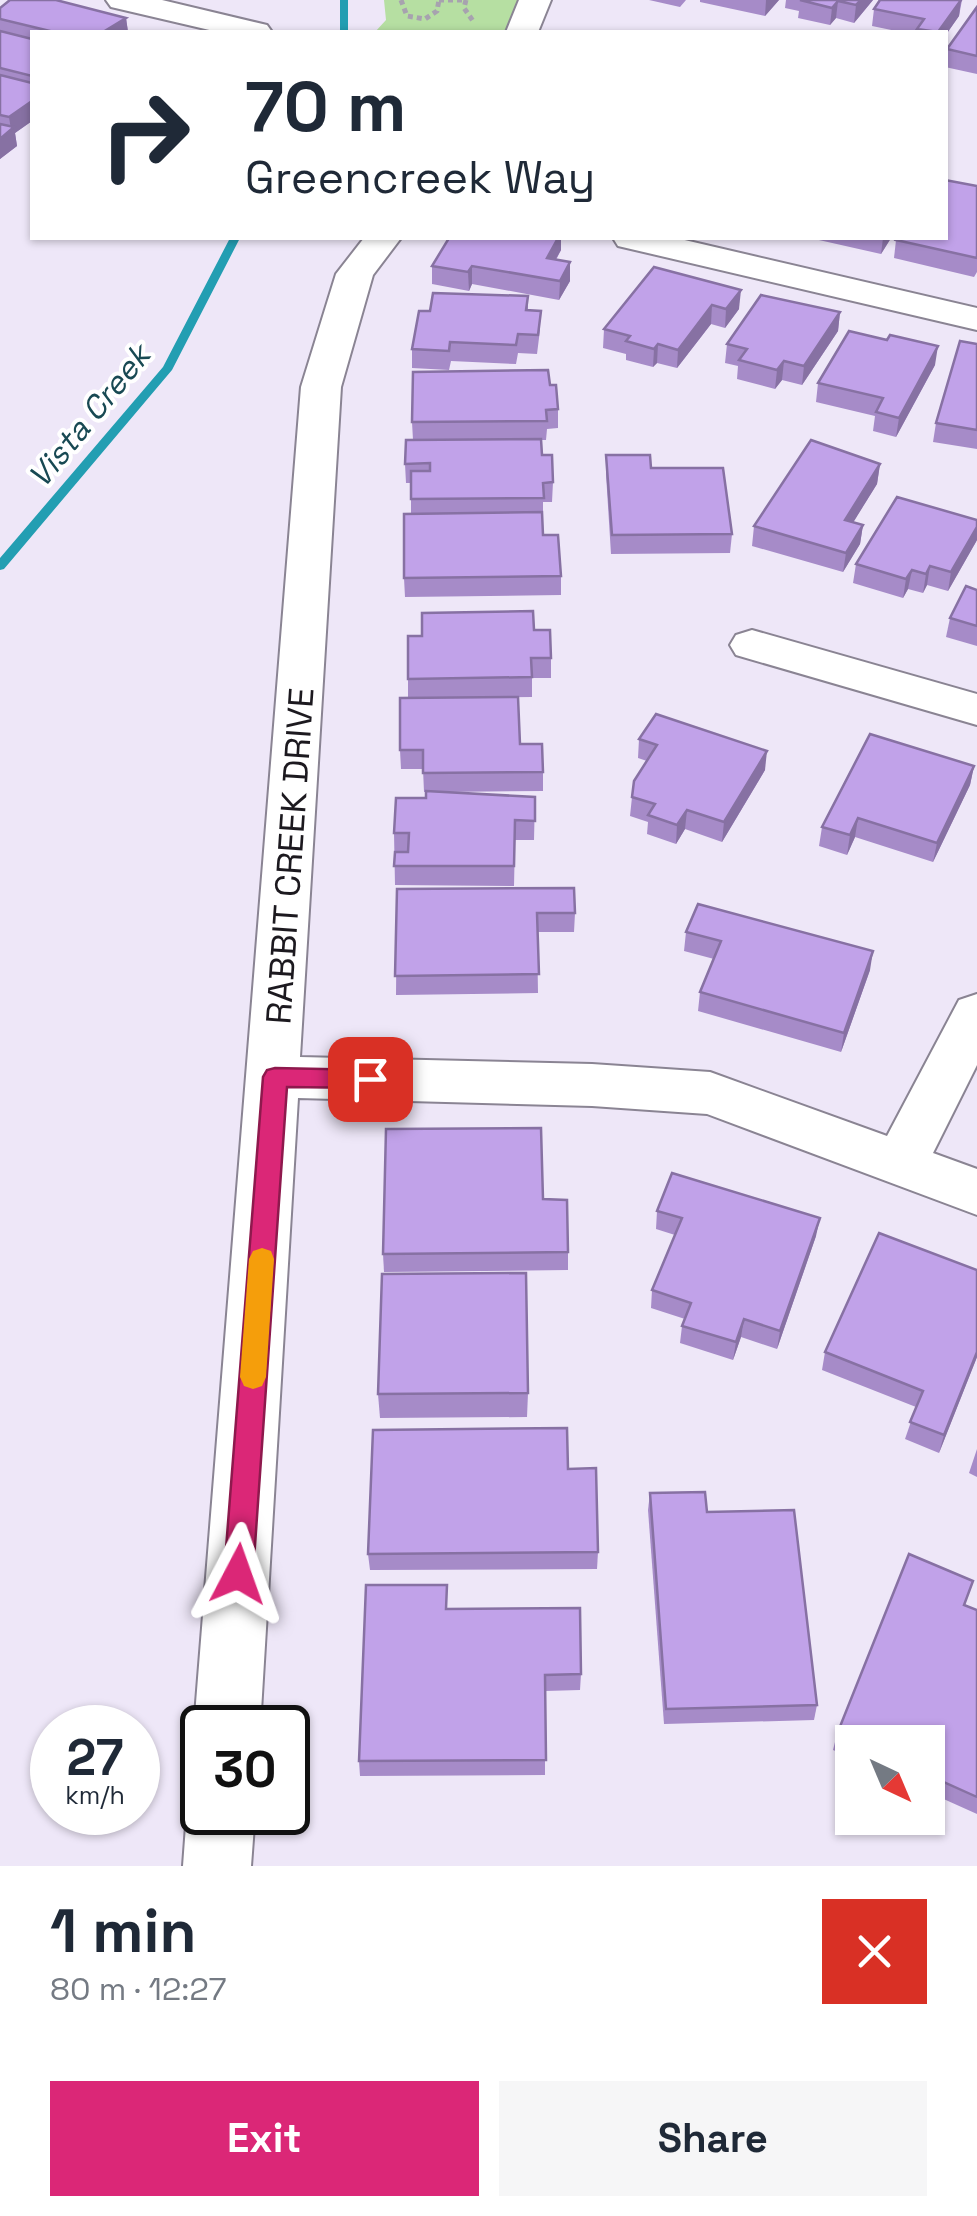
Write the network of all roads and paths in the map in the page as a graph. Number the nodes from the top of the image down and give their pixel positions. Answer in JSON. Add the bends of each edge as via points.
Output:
{"nodes":[{"id":1,"x":122,"y":0,"type":"edge"},
{"id":2,"x":401,"y":0,"type":"edge"},
{"id":3,"x":438,"y":0,"type":"edge"},
{"id":4,"x":465,"y":0,"type":"edge"},
{"id":5,"x":536,"y":0,"type":"edge"},
{"id":6,"x":473,"y":21,"type":"dead end"},
{"id":7,"x":248,"y":30,"type":"edge"},
{"id":8,"x":523,"y":30,"type":"edge"},
{"id":9,"x":381,"y":240,"type":"edge"},
{"id":10,"x":640,"y":240,"type":"edge"},
{"id":11,"x":977,"y":319,"type":"edge"},
{"id":12,"x":752,"y":646,"type":"dead end"},
{"id":13,"x":977,"y":710,"type":"edge"},
{"id":14,"x":977,"y":1014,"type":"edge"},
{"id":15,"x":275,"y":1077,"type":"junction"},
{"id":16,"x":900,"y":1162,"type":"junction"},
{"id":17,"x":977,"y":1192,"type":"edge"},
{"id":18,"x":229,"y":1705,"type":"edge"},
{"id":19,"x":219,"y":1835,"type":"edge"},
{"id":20,"x":217,"y":1866,"type":"edge"}],
"edges":[{"from":1,"to":7,"type":"street"},
{"from":2,"to":3,"type":"path","via":[[407,16],[424,19],[437,10]]},
{"from":3,"to":4,"type":"path"},
{"from":4,"to":6,"type":"path"},
{"from":5,"to":8,"type":"street"},
{"from":9,"to":15,"type":"street","name":"RABBIT CREEK DRIVE","via":[[355,274],[321,387]]},
{"from":10,"to":11,"type":"street"},
{"from":12,"to":13,"type":"street"},
{"from":14,"to":16,"type":"street"},
{"from":15,"to":16,"type":"street","via":[[710,1093]]},
{"from":15,"to":18,"type":"street","name":"RABBIT CREEK DRIVE"},
{"from":16,"to":17,"type":"street"},
{"from":19,"to":20,"type":"street"}]}
